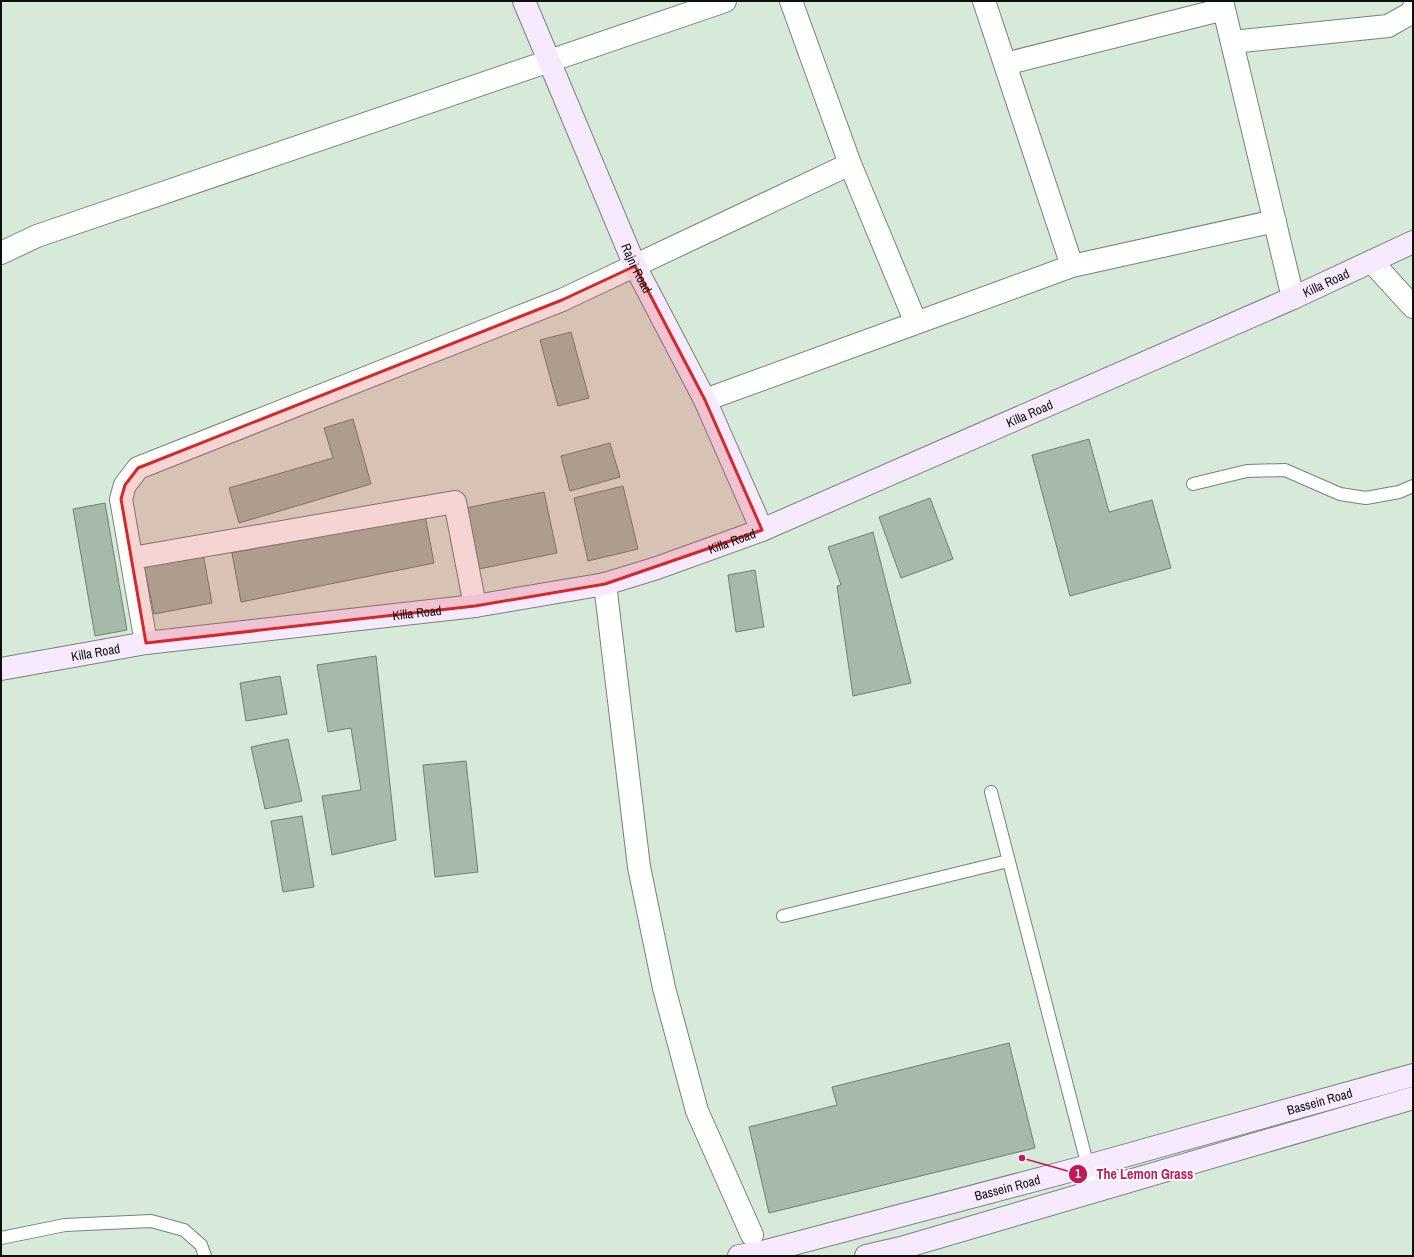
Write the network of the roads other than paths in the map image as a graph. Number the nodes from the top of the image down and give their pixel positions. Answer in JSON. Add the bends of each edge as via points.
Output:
{"nodes":[{"id":1,"x":524,"y":1,"type":"edge"},
{"id":2,"x":725,"y":1,"type":"edge"},
{"id":3,"x":791,"y":1,"type":"edge"},
{"id":4,"x":984,"y":1,"type":"edge"},
{"id":5,"x":1223,"y":5,"type":"edge"},
{"id":6,"x":1413,"y":9,"type":"edge"},
{"id":7,"x":1232,"y":42,"type":"junction"},
{"id":8,"x":549,"y":63,"type":"junction"},
{"id":9,"x":1005,"y":64,"type":"junction"},
{"id":10,"x":850,"y":164,"type":"junction"},
{"id":11,"x":1275,"y":221,"type":"junction"},
{"id":12,"x":1413,"y":242,"type":"edge"},
{"id":13,"x":1,"y":253,"type":"edge"},
{"id":14,"x":1372,"y":262,"type":"junction"},
{"id":15,"x":635,"y":266,"type":"junction"},
{"id":16,"x":1072,"y":266,"type":"junction"},
{"id":17,"x":1293,"y":298,"type":"junction"},
{"id":18,"x":1413,"y":307,"type":"edge"},
{"id":19,"x":916,"y":323,"type":"junction"},
{"id":20,"x":704,"y":400,"type":"junction"},
{"id":21,"x":1193,"y":484,"type":"dead end"},
{"id":22,"x":1413,"y":486,"type":"edge"},
{"id":23,"x":762,"y":530,"type":"junction"},
{"id":24,"x":132,"y":558,"type":"junction"},
{"id":25,"x":605,"y":584,"type":"junction"},
{"id":26,"x":475,"y":606,"type":"junction"},
{"id":27,"x":146,"y":643,"type":"junction"},
{"id":28,"x":1,"y":669,"type":"edge"},
{"id":29,"x":991,"y":792,"type":"dead end"},
{"id":30,"x":1008,"y":861,"type":"junction"},
{"id":31,"x":783,"y":916,"type":"dead end"},
{"id":32,"x":1413,"y":1075,"type":"edge"},
{"id":33,"x":1413,"y":1098,"type":"edge"},
{"id":34,"x":1088,"y":1166,"type":"junction"},
{"id":35,"x":1094,"y":1190,"type":"junction"},
{"id":36,"x":1,"y":1238,"type":"edge"},
{"id":37,"x":752,"y":1250,"type":"edge"},
{"id":38,"x":205,"y":1256,"type":"edge"},
{"id":39,"x":866,"y":1256,"type":"edge"}],
"edges":[{"from":1,"to":8,"type":"street","name":"Rajni Road"},
{"from":2,"to":8,"type":"street"},
{"from":3,"to":10,"type":"street"},
{"from":4,"to":9,"type":"street"},
{"from":5,"to":7,"type":"street"},
{"from":5,"to":9,"type":"street"},
{"from":6,"to":7,"type":"street","via":[[1411,13],[1388,26]]},
{"from":7,"to":11,"type":"street"},
{"from":8,"to":13,"type":"street","via":[[37,236]]},
{"from":8,"to":15,"type":"street","name":"Rajni Road"},
{"from":9,"to":16,"type":"street"},
{"from":10,"to":15,"type":"street"},
{"from":10,"to":19,"type":"street"},
{"from":11,"to":16,"type":"street"},
{"from":11,"to":17,"type":"street"},
{"from":12,"to":14,"type":"street","name":"Killa Road"},
{"from":14,"to":17,"type":"street","name":"Killa Road"},
{"from":14,"to":18,"type":"street"},
{"from":15,"to":20,"type":"street","name":"Rajni Road"},
{"from":15,"to":24,"type":"street","via":[[562,300],[138,468],[125,485],[121,499]]},
{"from":16,"to":19,"type":"street"},
{"from":17,"to":23,"type":"street","name":"Killa Road"},
{"from":19,"to":20,"type":"street"},
{"from":20,"to":23,"type":"street","name":"Rajni Road"},
{"from":21,"to":22,"type":"lane","via":[[1247,471],[1285,470],[1340,494],[1366,498],[1400,492]]},
{"from":23,"to":25,"type":"street","name":"Killa Road"},
{"from":24,"to":26,"type":"street","via":[[455,502]]},
{"from":24,"to":27,"type":"street"},
{"from":25,"to":26,"type":"street","name":"Killa Road"},
{"from":25,"to":37,"type":"street","via":[[639,867],[664,988],[697,1111]]},
{"from":26,"to":27,"type":"street","name":"Killa Road"},
{"from":27,"to":28,"type":"street","name":"Killa Road"},
{"from":29,"to":30,"type":"lane"},
{"from":30,"to":31,"type":"lane"},
{"from":30,"to":34,"type":"lane"},
{"from":32,"to":34,"type":"street","name":"Bassein Road"},
{"from":33,"to":35,"type":"street","name":"Bassein Road"},
{"from":34,"to":35,"type":"lane"},
{"from":34,"to":37,"type":"street","name":"Bassein Road"},
{"from":35,"to":39,"type":"street","name":"Bassein Road","via":[[901,1248]]},
{"from":36,"to":38,"type":"lane","via":[[65,1225],[151,1220],[184,1230],[201,1246]]}]}
